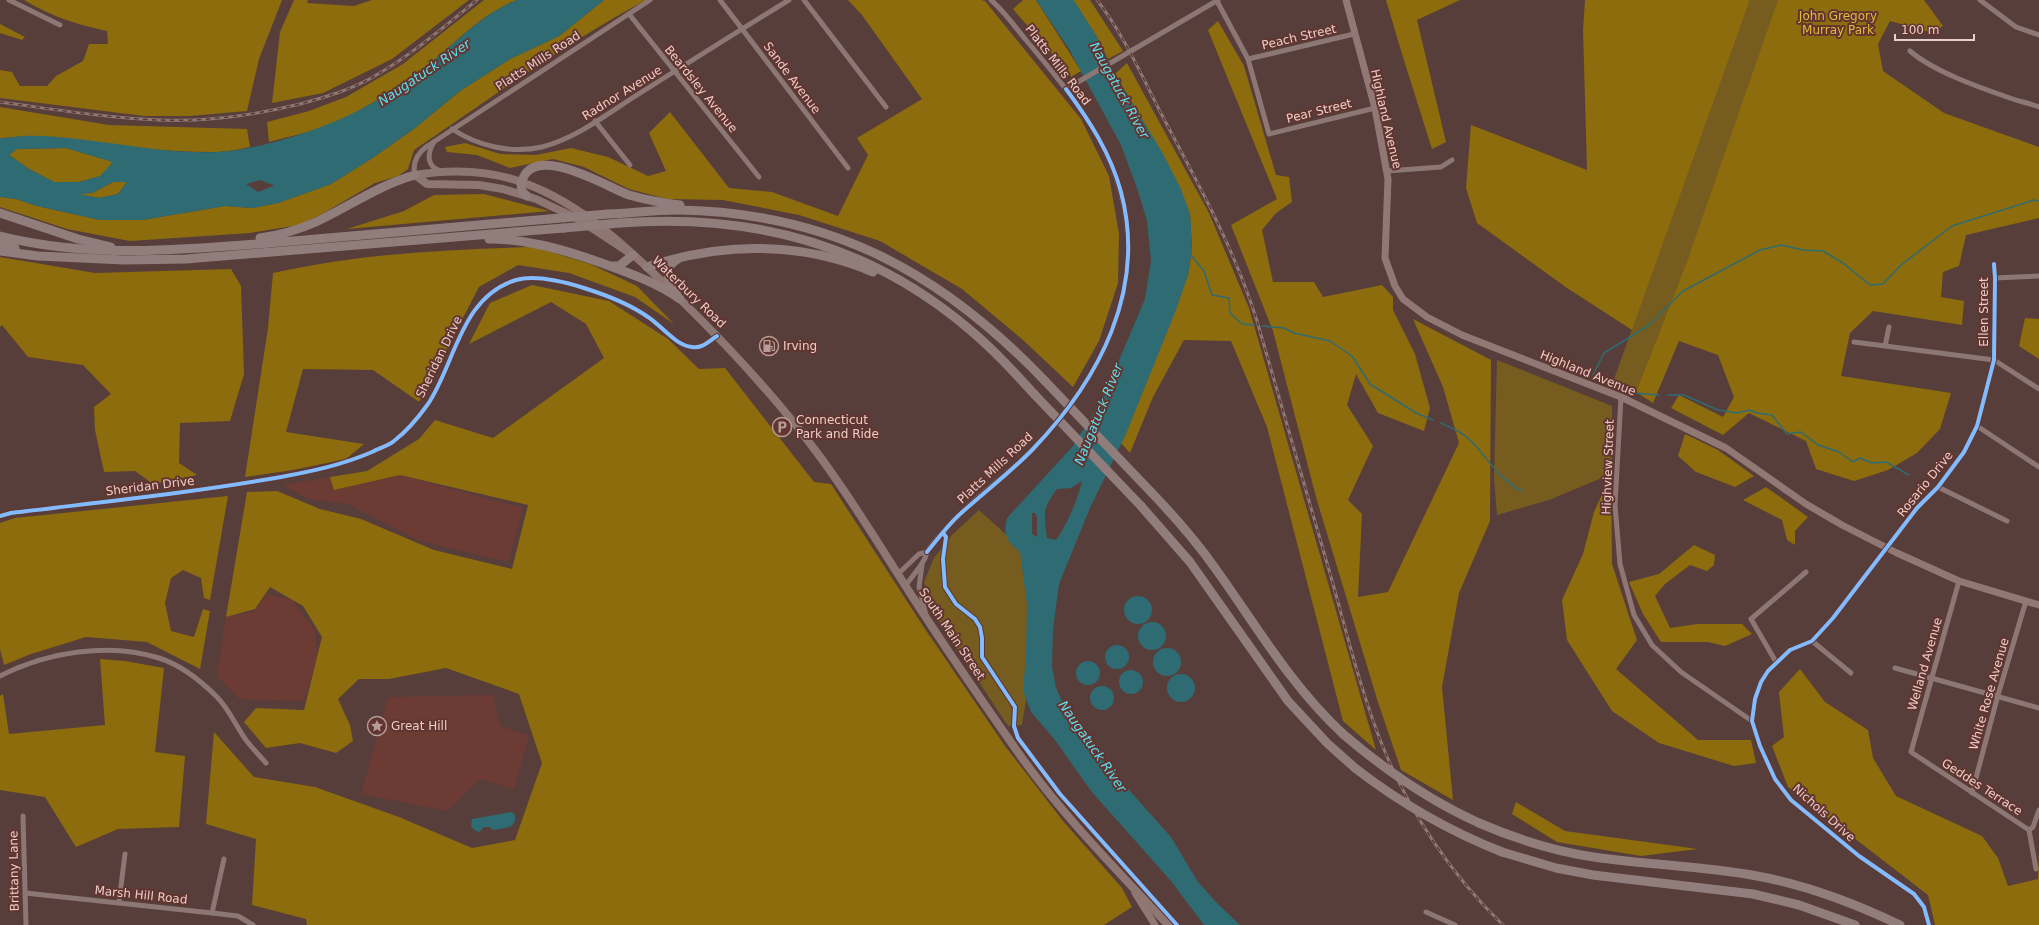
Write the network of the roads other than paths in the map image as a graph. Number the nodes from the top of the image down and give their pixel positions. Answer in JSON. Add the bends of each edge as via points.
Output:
{"nodes":[{"id":1,"x":9,"y":0,"type":"edge"},
{"id":2,"x":650,"y":0,"type":"edge"},
{"id":3,"x":720,"y":0,"type":"edge"},
{"id":4,"x":789,"y":0,"type":"edge"},
{"id":5,"x":804,"y":0,"type":"edge"},
{"id":6,"x":991,"y":0,"type":"edge"},
{"id":7,"x":1217,"y":0,"type":"edge"},
{"id":8,"x":1346,"y":0,"type":"edge"},
{"id":9,"x":1980,"y":0,"type":"edge"},
{"id":10,"x":629,"y":14,"type":"junction"},
{"id":11,"x":60,"y":25,"type":"dead end"},
{"id":12,"x":742,"y":28,"type":"junction"},
{"id":13,"x":1354,"y":34,"type":"junction"},
{"id":14,"x":2039,"y":35,"type":"edge"},
{"id":15,"x":1910,"y":52,"type":"dead end"},
{"id":16,"x":1248,"y":59,"type":"junction"},
{"id":17,"x":674,"y":72,"type":"junction"},
{"id":18,"x":1066,"y":89,"type":"junction"},
{"id":19,"x":886,"y":106,"type":"dead end"},
{"id":20,"x":2039,"y":107,"type":"edge"},
{"id":21,"x":1375,"y":108,"type":"junction"},
{"id":22,"x":595,"y":121,"type":"junction"},
{"id":23,"x":452,"y":128,"type":"junction"},
{"id":24,"x":437,"y":139,"type":"junction"},
{"id":25,"x":1452,"y":160,"type":"dead end"},
{"id":26,"x":630,"y":166,"type":"dead end"},
{"id":27,"x":848,"y":168,"type":"dead end"},
{"id":28,"x":442,"y":171,"type":"junction"},
{"id":29,"x":1386,"y":171,"type":"junction"},
{"id":30,"x":415,"y":175,"type":"junction"},
{"id":31,"x":759,"y":177,"type":"dead end"},
{"id":32,"x":521,"y":182,"type":"junction"},
{"id":33,"x":527,"y":196,"type":"junction"},
{"id":34,"x":0,"y":213,"type":"edge"},
{"id":35,"x":752,"y":216,"type":"junction"},
{"id":36,"x":0,"y":236,"type":"edge"},
{"id":37,"x":426,"y":239,"type":"junction"},
{"id":38,"x":0,"y":245,"type":"edge"},
{"id":39,"x":207,"y":248,"type":"junction"},
{"id":40,"x":142,"y":250,"type":"junction"},
{"id":41,"x":0,"y":251,"type":"edge"},
{"id":42,"x":633,"y":255,"type":"junction"},
{"id":43,"x":690,"y":255,"type":"junction"},
{"id":44,"x":84,"y":258,"type":"junction"},
{"id":45,"x":1994,"y":264,"type":"dead end"},
{"id":46,"x":610,"y":266,"type":"junction"},
{"id":47,"x":646,"y":267,"type":"junction"},
{"id":48,"x":2039,"y":276,"type":"edge"},
{"id":49,"x":1995,"y":278,"type":"junction"},
{"id":50,"x":680,"y":299,"type":"junction"},
{"id":51,"x":956,"y":318,"type":"junction"},
{"id":52,"x":1889,"y":327,"type":"dead end"},
{"id":53,"x":717,"y":336,"type":"junction"},
{"id":54,"x":1854,"y":342,"type":"dead end"},
{"id":55,"x":1885,"y":346,"type":"junction"},
{"id":56,"x":728,"y":347,"type":"joint"},
{"id":57,"x":1994,"y":360,"type":"junction"},
{"id":58,"x":2039,"y":389,"type":"edge"},
{"id":59,"x":1621,"y":397,"type":"junction"},
{"id":60,"x":1977,"y":426,"type":"junction"},
{"id":61,"x":2039,"y":467,"type":"edge"},
{"id":62,"x":1938,"y":486,"type":"junction"},
{"id":63,"x":0,"y":516,"type":"edge"},
{"id":64,"x":2007,"y":521,"type":"dead end"},
{"id":65,"x":1887,"y":548,"type":"junction"},
{"id":66,"x":926,"y":552,"type":"junction"},
{"id":67,"x":924,"y":561,"type":"junction"},
{"id":68,"x":1806,"y":572,"type":"dead end"},
{"id":69,"x":898,"y":574,"type":"junction"},
{"id":70,"x":1959,"y":581,"type":"junction"},
{"id":71,"x":905,"y":586,"type":"junction"},
{"id":72,"x":2026,"y":601,"type":"junction"},
{"id":73,"x":2039,"y":605,"type":"edge"},
{"id":74,"x":926,"y":616,"type":"junction"},
{"id":75,"x":1812,"y":641,"type":"junction"},
{"id":76,"x":1776,"y":662,"type":"junction"},
{"id":77,"x":1895,"y":668,"type":"dead end"},
{"id":78,"x":1851,"y":673,"type":"dead end"},
{"id":79,"x":0,"y":676,"type":"edge"},
{"id":80,"x":1932,"y":678,"type":"junction"},
{"id":81,"x":1998,"y":695,"type":"junction"},
{"id":82,"x":2039,"y":708,"type":"edge"},
{"id":83,"x":1752,"y":721,"type":"junction"},
{"id":84,"x":1911,"y":752,"type":"joint"},
{"id":85,"x":266,"y":763,"type":"dead end"},
{"id":86,"x":1972,"y":793,"type":"junction"},
{"id":87,"x":2039,"y":810,"type":"edge"},
{"id":88,"x":23,"y":816,"type":"dead end"},
{"id":89,"x":2029,"y":830,"type":"junction"},
{"id":90,"x":125,"y":854,"type":"dead end"},
{"id":91,"x":224,"y":859,"type":"dead end"},
{"id":92,"x":2036,"y":869,"type":"dead end"},
{"id":93,"x":1133,"y":887,"type":"junction"},
{"id":94,"x":25,"y":893,"type":"junction"},
{"id":95,"x":119,"y":902,"type":"junction"},
{"id":96,"x":1426,"y":912,"type":"dead end"},
{"id":97,"x":212,"y":913,"type":"junction"},
{"id":98,"x":26,"y":925,"type":"edge"},
{"id":99,"x":253,"y":925,"type":"edge"},
{"id":100,"x":1155,"y":925,"type":"edge"},
{"id":101,"x":1168,"y":925,"type":"edge"},
{"id":102,"x":1455,"y":925,"type":"edge"},
{"id":103,"x":1855,"y":925,"type":"edge"},
{"id":104,"x":1900,"y":925,"type":"edge"},
{"id":105,"x":1929,"y":925,"type":"edge"}],
"edges":[{"from":1,"to":11,"type":"street"},
{"from":2,"to":10,"type":"street","name":"Platts Mills Road"},
{"from":3,"to":12,"type":"street","name":"Sande Avenue"},
{"from":4,"to":12,"type":"street","name":"Radnor Avenue"},
{"from":5,"to":19,"type":"street"},
{"from":6,"to":18,"type":"street","name":"Platts Mills Road"},
{"from":7,"to":16,"type":"street"},
{"from":7,"to":18,"type":"street"},
{"from":8,"to":13,"type":"main road","name":"Highland Avenue"},
{"from":9,"to":14,"type":"street","via":[[2016,27]]},
{"from":10,"to":17,"type":"street","name":"Beardsley Avenue"},
{"from":10,"to":23,"type":"street","name":"Platts Mills Road"},
{"from":12,"to":17,"type":"street","name":"Radnor Avenue"},
{"from":12,"to":27,"type":"street","name":"Sande Avenue"},
{"from":13,"to":16,"type":"street","name":"Peach Street"},
{"from":13,"to":21,"type":"main road","name":"Highland Avenue"},
{"from":15,"to":20,"type":"street","via":[[1927,64],[1961,79],[2008,98]]},
{"from":16,"to":21,"type":"street","name":"Pear Street","via":[[1269,134]]},
{"from":17,"to":22,"type":"street","name":"Radnor Avenue"},
{"from":17,"to":31,"type":"street","name":"Beardsley Avenue"},
{"from":18,"to":66,"type":"street","name":"Platts Mills Road","via":[[1101,142],[1121,192],[1126,220],[1127,258],[1124,292],[1118,318],[1091,373],[1058,420],[1024,458],[957,517]]},
{"from":21,"to":29,"type":"main road","name":"Highland Avenue"},
{"from":22,"to":23,"type":"street","name":"Radnor Avenue","via":[[558,142],[522,149],[484,144],[467,138]]},
{"from":22,"to":26,"type":"street"},
{"from":23,"to":24,"type":"street","name":"Platts Mills Road"},
{"from":24,"to":28,"type":"street","via":[[431,148],[429,158],[431,166]]},
{"from":24,"to":30,"type":"street","name":"Platts Mills Road","via":[[418,154],[414,166]]},
{"from":25,"to":29,"type":"street","via":[[1441,167]]},
{"from":28,"to":30,"type":"main road","name":"Waterbury Road"},
{"from":28,"to":32,"type":"main road","name":"Waterbury Road","via":[[481,172]]},
{"from":29,"to":59,"type":"main road","name":"Highland Avenue","via":[[1388,214],[1385,258],[1390,275],[1403,299],[1427,317],[1462,335]]},
{"from":30,"to":33,"type":"main road","name":"Waterbury Road","via":[[427,184],[479,185]]},
{"from":30,"to":39,"type":"highway","via":[[384,186],[299,229]]},
{"from":32,"to":33,"type":"highway","via":[[521,190]]},
{"from":32,"to":35,"type":"highway","via":[[534,168],[554,165],[643,199],[718,208]]},
{"from":32,"to":42,"type":"main road","name":"Waterbury Road","via":[[548,193],[572,208],[607,232]]},
{"from":33,"to":42,"type":"main road","name":"Waterbury Road","via":[[569,214]]},
{"from":34,"to":40,"type":"highway","via":[[78,239],[112,247]]},
{"from":35,"to":39,"type":"highway","bridge":true,"via":[[676,210]]},
{"from":35,"to":104,"type":"highway","bridge":true,"via":[[828,234],[881,256],[916,274],[980,318],[1045,381],[1179,522],[1289,675],[1313,703],[1343,734],[1412,787],[1479,823],[1525,841],[1578,854],[1732,872],[1779,881],[1850,903]]},
{"from":36,"to":40,"type":"highway","via":[[65,248]]},
{"from":37,"to":44,"type":"highway","via":[[186,259]]},
{"from":37,"to":46,"type":"highway","via":[[526,241],[557,248]]},
{"from":37,"to":51,"type":"highway","bridge":true,"via":[[676,220],[769,230],[841,251],[876,267]]},
{"from":38,"to":44,"type":"highway"},
{"from":39,"to":40,"type":"highway"},
{"from":41,"to":44,"type":"highway"},
{"from":42,"to":46,"type":"highway","via":[[619,266]]},
{"from":42,"to":47,"type":"main road","name":"Waterbury Road"},
{"from":43,"to":47,"type":"highway"},
{"from":43,"to":50,"type":"highway","via":[[676,260],[668,269],[669,284]]},
{"from":43,"to":51,"type":"highway","via":[[762,248],[788,249],[828,257],[884,277]]},
{"from":45,"to":49,"type":"street","name":"Ellen Street"},
{"from":46,"to":50,"type":"highway","via":[[650,281]]},
{"from":47,"to":50,"type":"main road","name":"Waterbury Road"},
{"from":48,"to":49,"type":"street"},
{"from":49,"to":57,"type":"street","name":"Ellen Street"},
{"from":50,"to":53,"type":"main road","name":"Waterbury Road"},
{"from":51,"to":103,"type":"highway","bridge":true,"via":[[984,342],[1142,506],[1190,562],[1288,701],[1322,739],[1386,791],[1418,812],[1468,838],[1537,863],[1593,875],[1753,894],[1798,905]]},
{"from":52,"to":55,"type":"street"},
{"from":53,"to":56,"type":"main road","name":"Waterbury Road"},
{"from":53,"to":63,"type":"street","name":"Sheridan Drive","via":[[700,346],[690,347],[680,343],[650,318],[622,302],[556,281],[533,278],[516,280],[492,292],[472,314],[428,404],[409,428],[392,442],[368,454],[344,464],[241,484]]},
{"from":54,"to":55,"type":"street"},
{"from":55,"to":57,"type":"street"},
{"from":56,"to":69,"type":"main road","name":"South Main Street","via":[[773,397],[816,452]]},
{"from":57,"to":58,"type":"street"},
{"from":57,"to":60,"type":"street","name":"Rosario Drive"},
{"from":59,"to":65,"type":"main road","name":"Highland Avenue","via":[[1726,448],[1806,504]]},
{"from":59,"to":83,"type":"street","name":"Highview Street","via":[[1615,505],[1620,564],[1634,615],[1652,645],[1680,672]]},
{"from":60,"to":61,"type":"street"},
{"from":60,"to":62,"type":"street","name":"Rosario Drive","via":[[1964,452]]},
{"from":62,"to":64,"type":"street"},
{"from":62,"to":65,"type":"street","name":"Rosario Drive","via":[[1917,508]]},
{"from":65,"to":70,"type":"main road","name":"Highland Avenue"},
{"from":65,"to":75,"type":"street","name":"Nichols Drive"},
{"from":66,"to":67,"type":"street","name":"Platts Mills Road"},
{"from":66,"to":69,"type":"street","name":"Platts Mills Road","via":[[919,554]]},
{"from":67,"to":71,"type":"street","name":"Platts Mills Road"},
{"from":67,"to":74,"type":"street","name":"Platts Mills Road","via":[[919,587]]},
{"from":68,"to":76,"type":"street","via":[[1751,619]]},
{"from":69,"to":71,"type":"main road","name":"South Main Street"},
{"from":70,"to":72,"type":"main road","name":"Highland Avenue"},
{"from":70,"to":80,"type":"street","name":"Welland Avenue"},
{"from":71,"to":74,"type":"main road","name":"South Main Street"},
{"from":72,"to":73,"type":"main road","name":"Highland Avenue"},
{"from":72,"to":81,"type":"street","name":"White Rose Avenue"},
{"from":74,"to":93,"type":"main road","name":"South Main Street","via":[[1028,766],[1064,811]]},
{"from":75,"to":76,"type":"street","name":"Nichols Drive","via":[[1790,650]]},
{"from":75,"to":78,"type":"street"},
{"from":76,"to":83,"type":"street","name":"Nichols Drive","via":[[1761,682],[1755,699]]},
{"from":77,"to":80,"type":"street"},
{"from":79,"to":85,"type":"street","via":[[13,669],[54,657],[100,649],[130,651],[160,658],[191,674],[218,698],[246,740]]},
{"from":80,"to":81,"type":"street"},
{"from":80,"to":84,"type":"street","name":"Welland Avenue"},
{"from":81,"to":82,"type":"street"},
{"from":81,"to":86,"type":"street","name":"White Rose Avenue"},
{"from":83,"to":105,"type":"street","name":"Nichols Drive","via":[[1775,778],[1791,800],[1859,856],[1914,894],[1924,907]]},
{"from":84,"to":86,"type":"street","name":"Geddes Terrace"},
{"from":86,"to":89,"type":"street","name":"Geddes Terrace"},
{"from":87,"to":89,"type":"street"},
{"from":88,"to":94,"type":"street","name":"Brittany Lane"},
{"from":89,"to":92,"type":"street","name":"Geddes Terrace"},
{"from":90,"to":95,"type":"street"},
{"from":91,"to":97,"type":"street"},
{"from":93,"to":100,"type":"main road"},
{"from":93,"to":101,"type":"main road","name":"South Main Street"},
{"from":94,"to":95,"type":"street","name":"Marsh Hill Road"},
{"from":94,"to":98,"type":"street","name":"Brittany Lane"},
{"from":95,"to":97,"type":"street","name":"Marsh Hill Road"},
{"from":96,"to":102,"type":"street"},
{"from":97,"to":99,"type":"street","name":"Marsh Hill Road","via":[[238,916]]}]}
